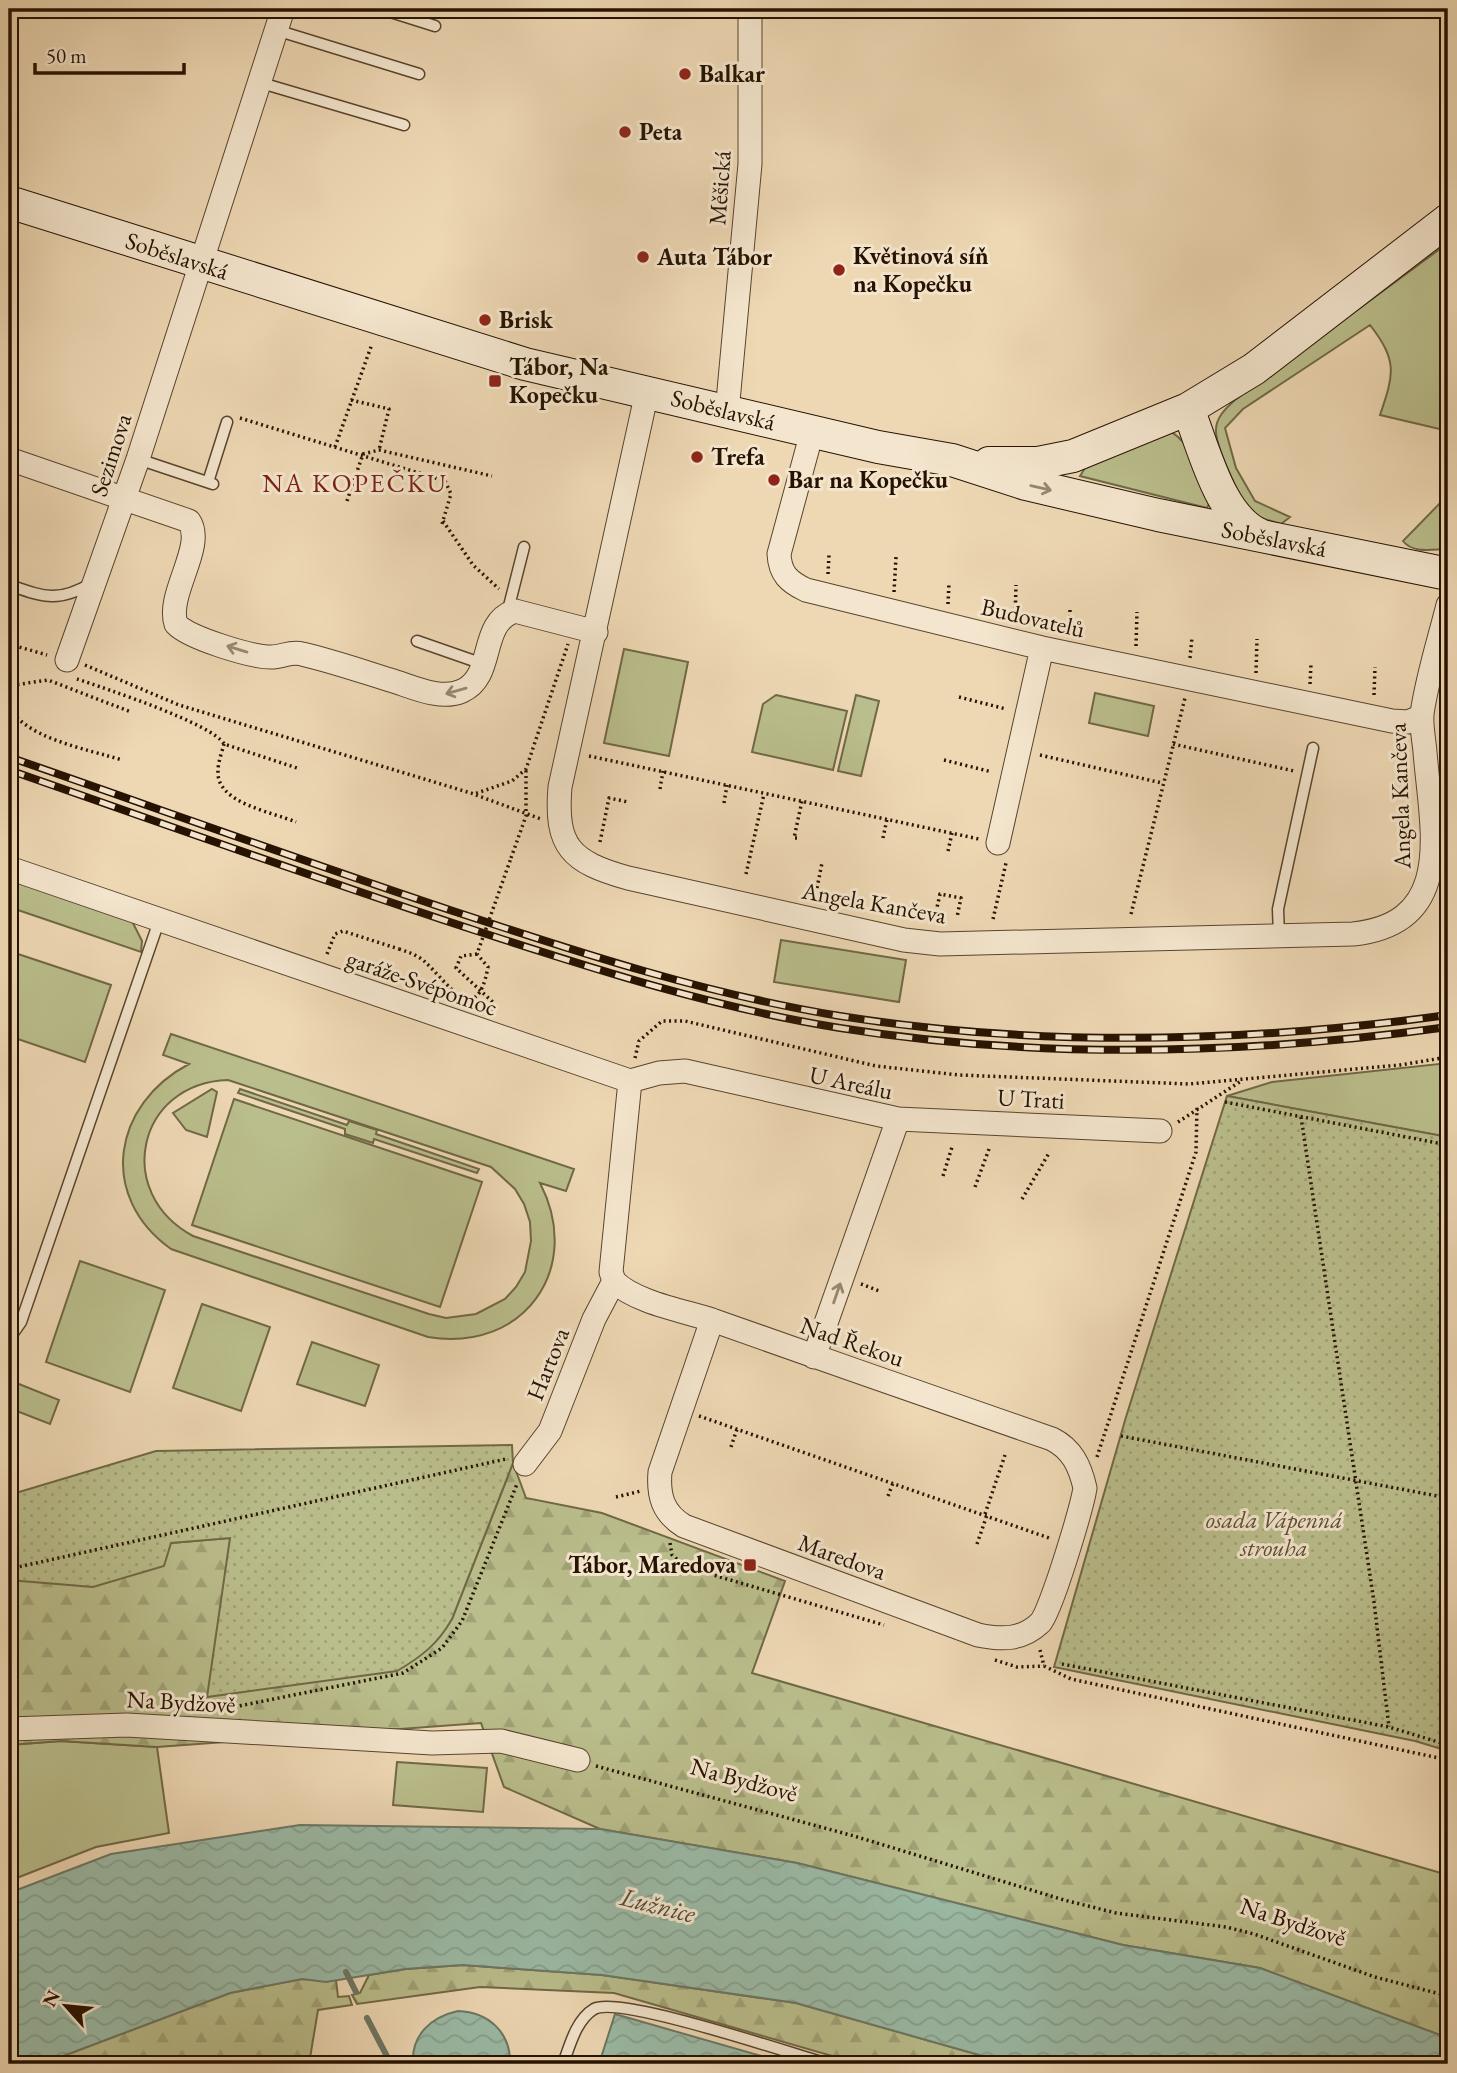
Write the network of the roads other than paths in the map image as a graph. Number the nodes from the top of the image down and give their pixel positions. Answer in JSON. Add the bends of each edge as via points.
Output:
{"nodes":[{"id":1,"x":381,"y":9,"type":"edge"},
{"id":2,"x":750,"y":9,"type":"edge"},
{"id":3,"x":279,"y":19,"type":"edge"},
{"id":4,"x":435,"y":26,"type":"dead end"},
{"id":5,"x":419,"y":74,"type":"dead end"},
{"id":6,"x":258,"y":82,"type":"junction"},
{"id":7,"x":404,"y":125,"type":"dead end"},
{"id":8,"x":9,"y":202,"type":"edge"},
{"id":9,"x":1448,"y":220,"type":"edge"},
{"id":10,"x":198,"y":264,"type":"junction"},
{"id":11,"x":647,"y":392,"type":"junction"},
{"id":12,"x":1188,"y":409,"type":"junction"},
{"id":13,"x":727,"y":412,"type":"junction"},
{"id":14,"x":228,"y":422,"type":"road end"},
{"id":15,"x":812,"y":432,"type":"junction"},
{"id":16,"x":9,"y":459,"type":"edge"},
{"id":17,"x":138,"y":459,"type":"junction"},
{"id":18,"x":952,"y":460,"type":"junction"},
{"id":19,"x":125,"y":498,"type":"junction"},
{"id":20,"x":1265,"y":537,"type":"junction"},
{"id":21,"x":524,"y":547,"type":"dead end"},
{"id":22,"x":1448,"y":574,"type":"edge"},
{"id":23,"x":94,"y":582,"type":"junction"},
{"id":24,"x":9,"y":585,"type":"edge"},
{"id":25,"x":506,"y":603,"type":"junction"},
{"id":26,"x":1448,"y":605,"type":"edge"},
{"id":27,"x":596,"y":632,"type":"junction"},
{"id":28,"x":417,"y":641,"type":"dead end"},
{"id":29,"x":1042,"y":648,"type":"junction"},
{"id":30,"x":483,"y":664,"type":"junction"},
{"id":31,"x":70,"y":665,"type":"road end"},
{"id":32,"x":1422,"y":716,"type":"junction"},
{"id":33,"x":1313,"y":748,"type":"dead end"},
{"id":34,"x":998,"y":843,"type":"road end"},
{"id":35,"x":9,"y":868,"type":"edge"},
{"id":36,"x":159,"y":921,"type":"junction"},
{"id":37,"x":1279,"y":936,"type":"junction"},
{"id":38,"x":630,"y":1081,"type":"junction"},
{"id":39,"x":898,"y":1119,"type":"junction"},
{"id":40,"x":1160,"y":1131,"type":"road end"},
{"id":41,"x":614,"y":1280,"type":"junction"},
{"id":42,"x":712,"y":1321,"type":"junction"},
{"id":43,"x":9,"y":1339,"type":"edge"},
{"id":44,"x":814,"y":1357,"type":"junction"},
{"id":45,"x":528,"y":1461,"type":"road end"},
{"id":46,"x":1022,"y":1635,"type":"joint"},
{"id":47,"x":9,"y":1729,"type":"edge"},
{"id":48,"x":578,"y":1760,"type":"road end"},
{"id":49,"x":564,"y":2064,"type":"edge"},
{"id":50,"x":828,"y":2064,"type":"edge"}],
"edges":[{"from":1,"to":4,"type":"lane"},
{"from":2,"to":13,"type":"street","name":"Měšická","via":[[750,163]]},
{"from":3,"to":5,"type":"lane"},
{"from":3,"to":6,"type":"street","name":"Sezimova"},
{"from":6,"to":7,"type":"lane"},
{"from":6,"to":10,"type":"street","name":"Sezimova"},
{"from":8,"to":10,"type":"main road","name":"Soběslavská"},
{"from":9,"to":12,"type":"main road","via":[[1254,369]]},
{"from":10,"to":11,"type":"main road","name":"Soběslavská","via":[[525,364]]},
{"from":10,"to":17,"type":"street","name":"Sezimova"},
{"from":11,"to":13,"type":"main road","name":"Soběslavská"},
{"from":11,"to":27,"type":"street","name":"Angela Kančeva"},
{"from":12,"to":18,"type":"main road","via":[[1090,451],[1053,461]]},
{"from":12,"to":20,"type":"main road","via":[[1231,512],[1241,524]]},
{"from":13,"to":15,"type":"main road","name":"Soběslavská"},
{"from":14,"to":17,"type":"lane","via":[[210,483]]},
{"from":15,"to":18,"type":"main road","name":"Soběslavská"},
{"from":15,"to":29,"type":"street","name":"Budovatelů","via":[[779,554],[779,567],[786,578],[806,590]]},
{"from":16,"to":19,"type":"street"},
{"from":17,"to":19,"type":"street","name":"Sezimova"},
{"from":18,"to":20,"type":"main road","name":"Soběslavská","one_way":true,"via":[[1026,484]]},
{"from":19,"to":23,"type":"street","name":"Sezimova"},
{"from":30,"to":19,"type":"street","one_way":true,"via":[[471,685],[453,695],[299,653],[261,656],[187,632],[173,616],[194,535],[191,524],[183,517]]},
{"from":20,"to":22,"type":"main road","name":"Soběslavská"},
{"from":21,"to":25,"type":"lane"},
{"from":23,"to":24,"type":"lane","via":[[55,598]]},
{"from":23,"to":31,"type":"street","name":"Sezimova"},
{"from":25,"to":27,"type":"street","via":[[515,611]]},
{"from":25,"to":30,"type":"street"},
{"from":26,"to":32,"type":"street","name":"Angela Kančeva"},
{"from":27,"to":37,"type":"street","name":"Angela Kančeva","via":[[560,787],[558,817],[573,852],[611,873],[904,940],[940,944]]},
{"from":28,"to":30,"type":"lane"},
{"from":29,"to":32,"type":"street","name":"Budovatelů","via":[[1190,671],[1392,721],[1408,722]]},
{"from":29,"to":34,"type":"street"},
{"from":32,"to":37,"type":"street","name":"Angela Kančeva","via":[[1433,849],[1429,881],[1421,899],[1403,919],[1381,930]]},
{"from":33,"to":37,"type":"lane","via":[[1278,909]]},
{"from":35,"to":36,"type":"street","name":"garáže-Svépomoc"},
{"from":36,"to":38,"type":"street","name":"garáže-Svépomoc"},
{"from":36,"to":43,"type":"lane","via":[[21,1322]]},
{"from":38,"to":39,"type":"street","name":"U Areálu","via":[[685,1071]]},
{"from":38,"to":41,"type":"street","via":[[611,1272]]},
{"from":39,"to":40,"type":"street","name":"U Trati"},
{"from":44,"to":39,"type":"street","name":"U Areálu","one_way":true},
{"from":41,"to":42,"type":"street","name":"Nad Řekou","via":[[630,1293]]},
{"from":41,"to":45,"type":"street","name":"Hartova","via":[[550,1431]]},
{"from":42,"to":44,"type":"street","name":"Nad Řekou"},
{"from":42,"to":46,"type":"street","name":"Maredova","via":[[660,1472],[660,1496],[666,1511],[684,1526],[978,1635],[998,1639]]},
{"from":44,"to":46,"type":"street","name":"Nad Řekou","via":[[1052,1438],[1072,1455],[1085,1488],[1043,1620]]},
{"from":47,"to":48,"type":"street","name":"Na Bydžově","via":[[127,1725],[432,1743],[501,1741]]},
{"from":49,"to":50,"type":"lane","via":[[582,2021],[607,2005]]}]}
